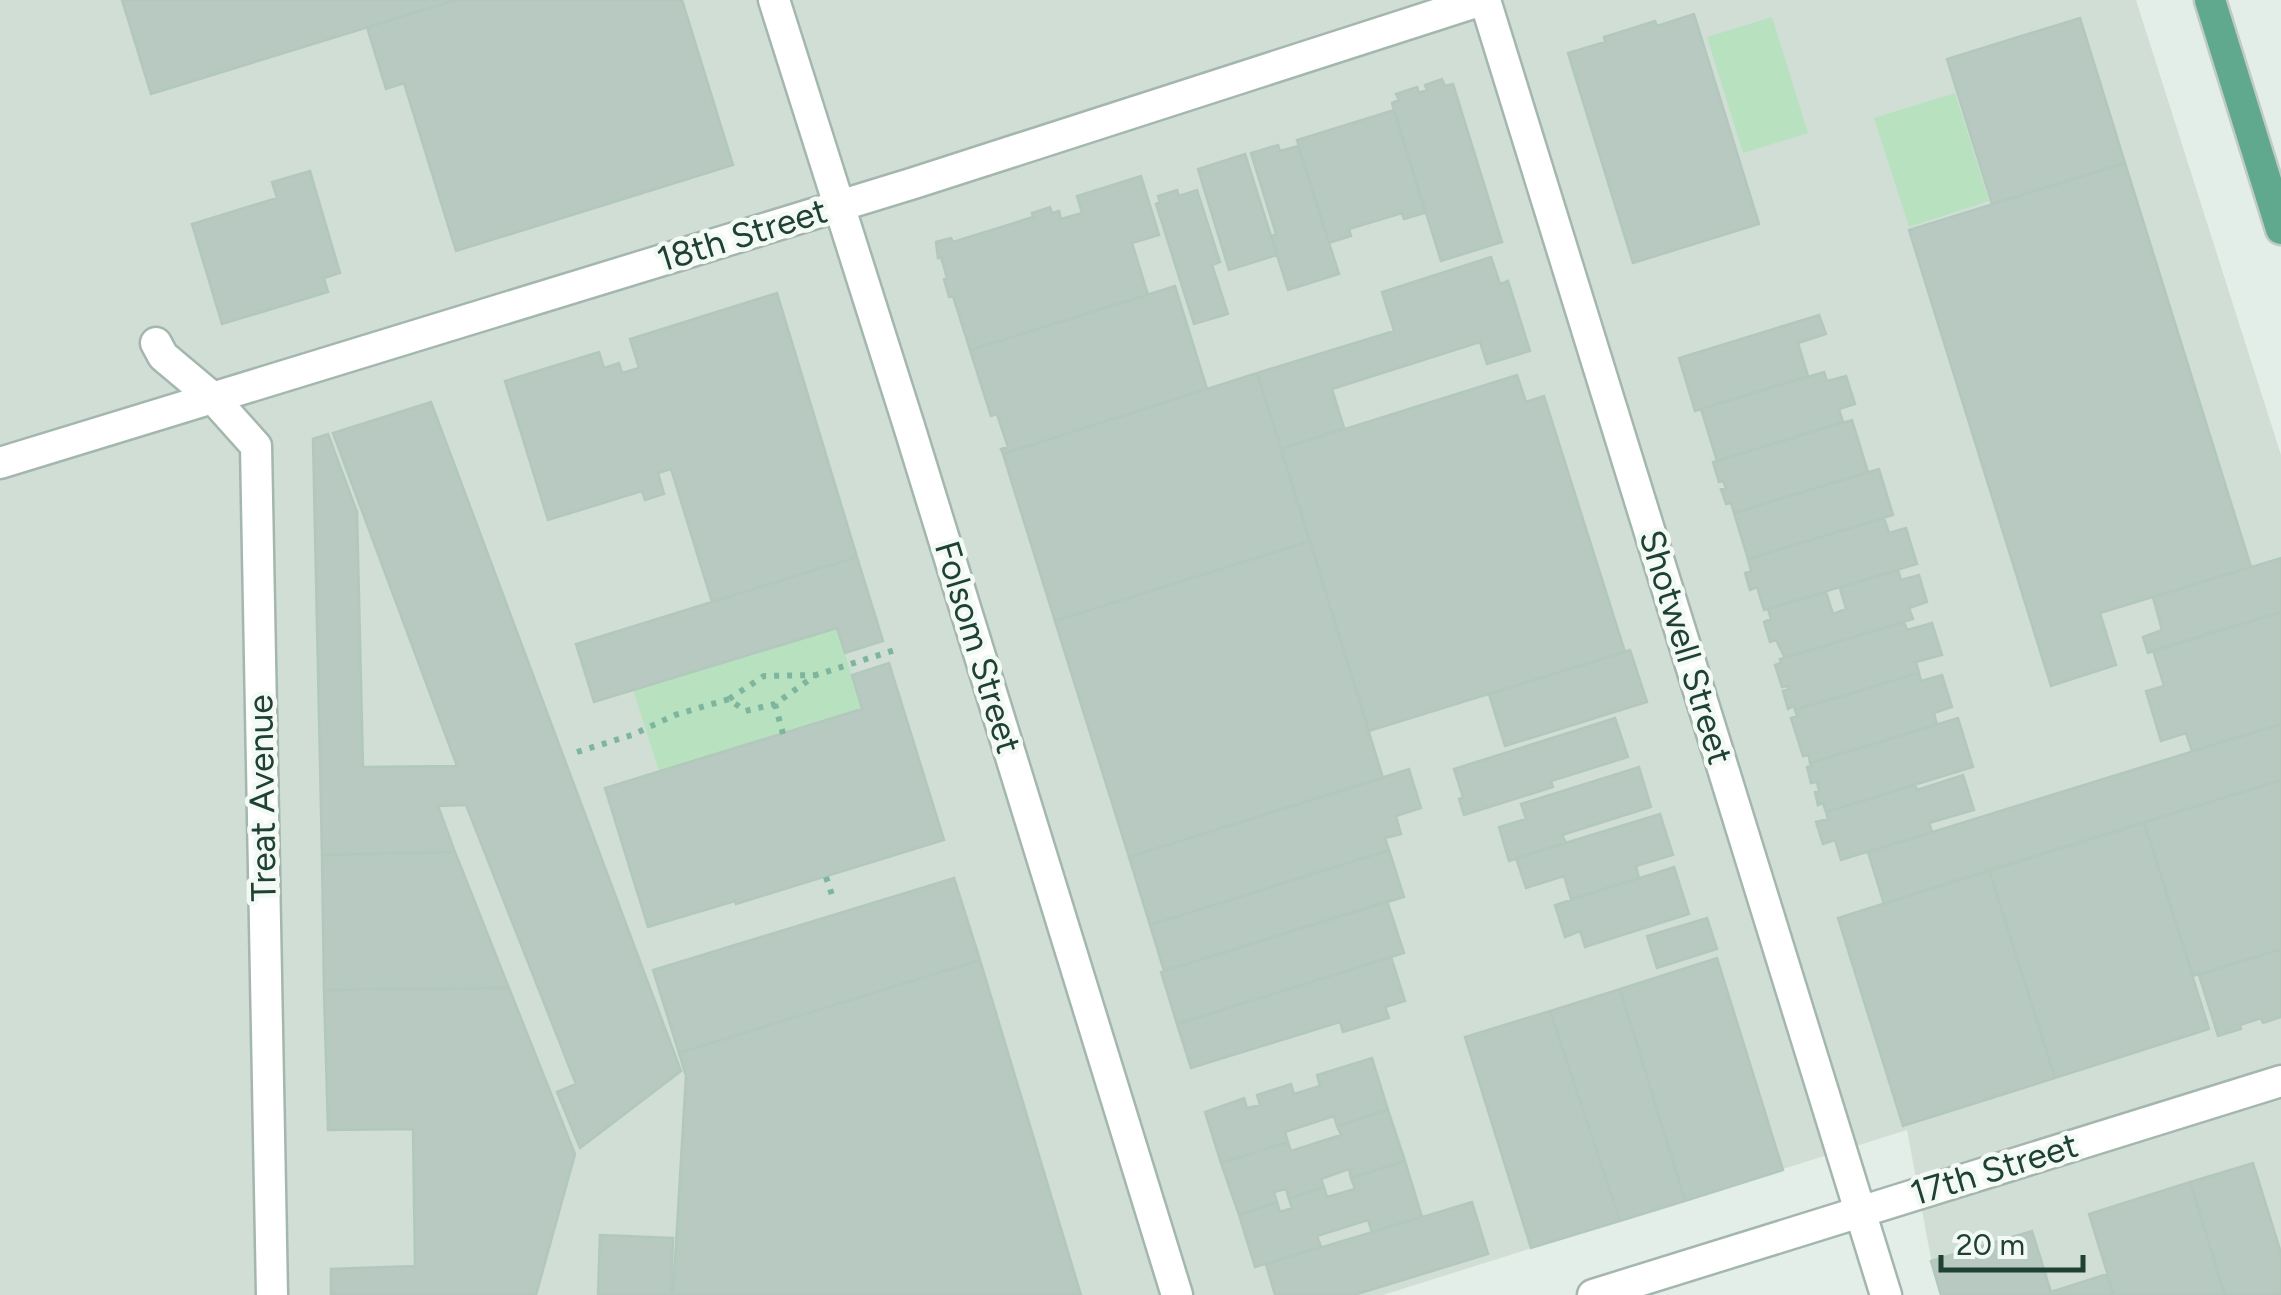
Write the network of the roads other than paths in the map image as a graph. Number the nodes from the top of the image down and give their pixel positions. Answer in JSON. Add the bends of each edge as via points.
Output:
{"nodes":[{"id":1,"x":774,"y":0,"type":"edge"},
{"id":2,"x":1484,"y":0,"type":"edge"},
{"id":3,"x":2210,"y":0,"type":"edge"},
{"id":4,"x":839,"y":205,"type":"junction"},
{"id":5,"x":2281,"y":229,"type":"edge"},
{"id":6,"x":156,"y":343,"type":"dead end"},
{"id":7,"x":213,"y":398,"type":"junction"},
{"id":8,"x":0,"y":463,"type":"edge"},
{"id":9,"x":2281,"y":1081,"type":"edge"},
{"id":10,"x":1862,"y":1210,"type":"junction"},
{"id":11,"x":272,"y":1295,"type":"edge"},
{"id":12,"x":1178,"y":1295,"type":"edge"},
{"id":13,"x":1593,"y":1295,"type":"edge"},
{"id":14,"x":1886,"y":1295,"type":"edge"}],
"edges":[{"from":1,"to":4,"type":"street","name":"Folsom Street"},
{"from":2,"to":4,"type":"street","name":"18th Street"},
{"from":2,"to":10,"type":"street","name":"Shotwell Street"},
{"from":3,"to":5,"type":"main road"},
{"from":4,"to":7,"type":"street","name":"18th Street"},
{"from":4,"to":12,"type":"street","name":"Folsom Street"},
{"from":6,"to":7,"type":"street","name":"Treat Avenue"},
{"from":7,"to":8,"type":"street","name":"18th Street"},
{"from":7,"to":11,"type":"street","name":"Treat Avenue","via":[[256,446]]},
{"from":9,"to":10,"type":"street","name":"17th Street"},
{"from":10,"to":13,"type":"street","name":"17th Street"},
{"from":10,"to":14,"type":"street","name":"Shotwell Street"}]}
